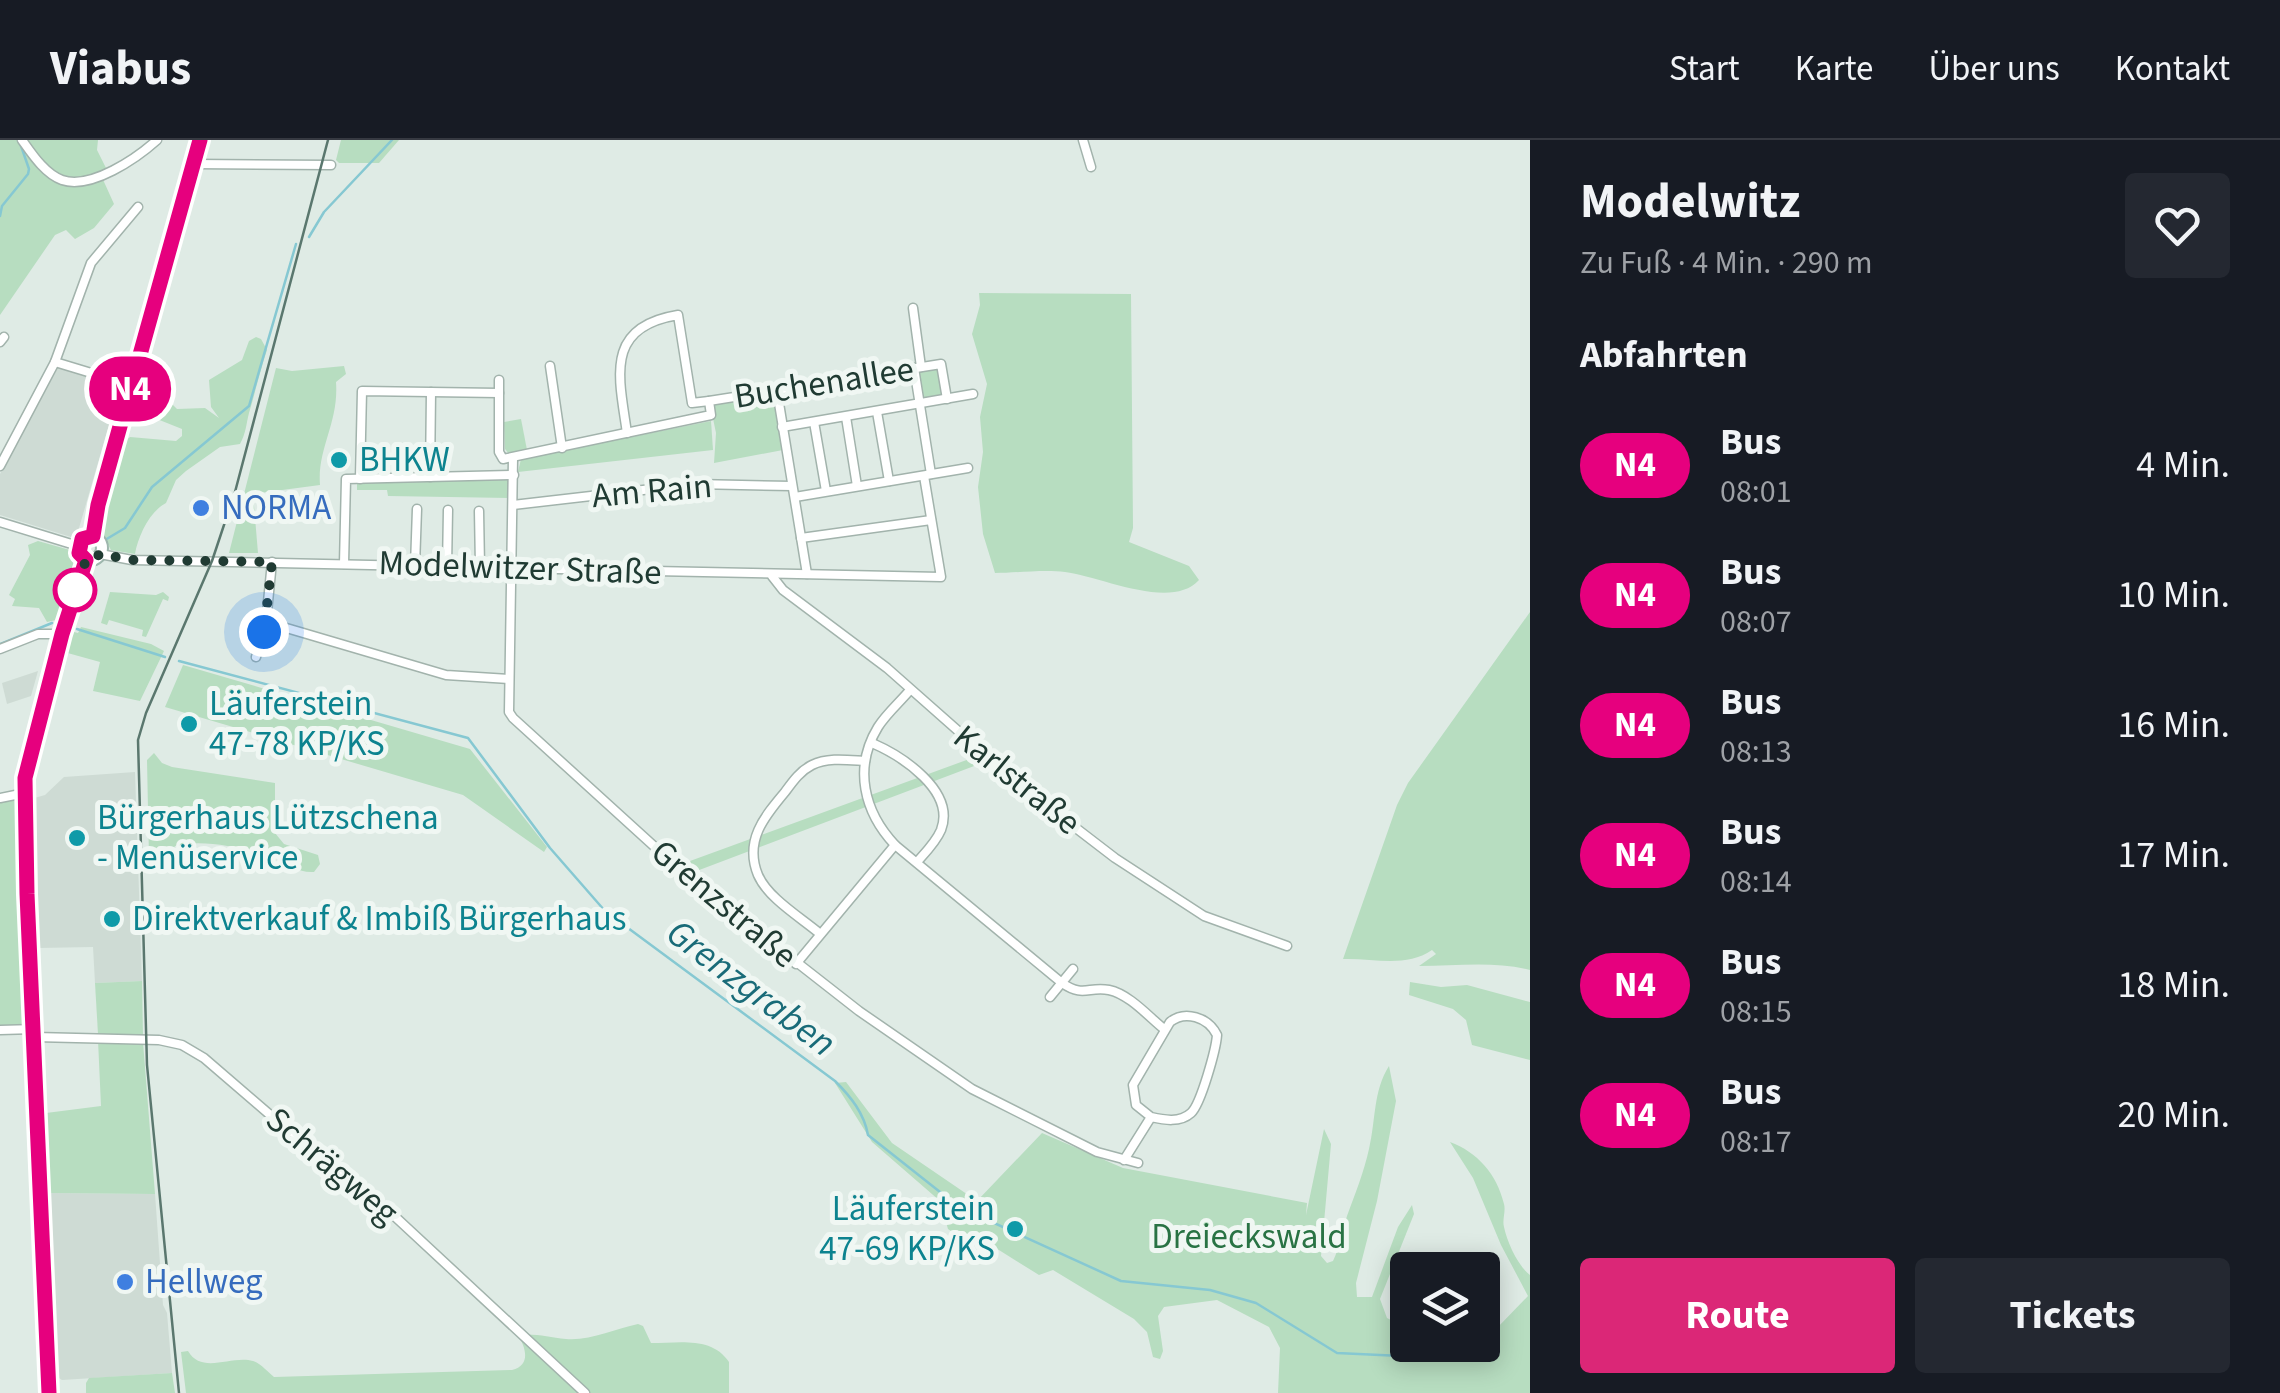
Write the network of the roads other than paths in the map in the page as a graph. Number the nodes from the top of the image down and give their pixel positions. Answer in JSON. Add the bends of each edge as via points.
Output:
{"nodes":[{"id":1,"x":22,"y":140,"type":"edge"},
{"id":2,"x":157,"y":140,"type":"edge"},
{"id":3,"x":200,"y":140,"type":"edge"},
{"id":4,"x":1082,"y":140,"type":"edge"},
{"id":5,"x":193,"y":164,"type":"junction"},
{"id":6,"x":331,"y":165,"type":"dead end"},
{"id":7,"x":1091,"y":167,"type":"dead end"},
{"id":8,"x":138,"y":206,"type":"dead end"},
{"id":9,"x":912,"y":308,"type":"dead end"},
{"id":10,"x":55,"y":362,"type":"junction"},
{"id":11,"x":550,"y":366,"type":"dead end"},
{"id":12,"x":918,"y":368,"type":"junction"},
{"id":13,"x":499,"y":380,"type":"dead end"},
{"id":14,"x":132,"y":384,"type":"junction"},
{"id":15,"x":777,"y":391,"type":"junction"},
{"id":16,"x":431,"y":392,"type":"junction"},
{"id":17,"x":499,"y":393,"type":"junction"},
{"id":18,"x":973,"y":394,"type":"dead end"},
{"id":19,"x":947,"y":399,"type":"junction"},
{"id":20,"x":709,"y":401,"type":"junction"},
{"id":21,"x":920,"y":404,"type":"junction"},
{"id":22,"x":877,"y":412,"type":"junction"},
{"id":23,"x":846,"y":416,"type":"junction"},
{"id":24,"x":814,"y":422,"type":"junction"},
{"id":25,"x":782,"y":427,"type":"junction"},
{"id":26,"x":627,"y":433,"type":"junction"},
{"id":27,"x":562,"y":448,"type":"junction"},
{"id":28,"x":512,"y":458,"type":"junction"},
{"id":29,"x":0,"y":466,"type":"edge"},
{"id":30,"x":968,"y":468,"type":"dead end"},
{"id":31,"x":514,"y":475,"type":"junction"},
{"id":32,"x":928,"y":475,"type":"junction"},
{"id":33,"x":430,"y":477,"type":"junction"},
{"id":34,"x":360,"y":479,"type":"junction"},
{"id":35,"x":889,"y":481,"type":"junction"},
{"id":36,"x":792,"y":486,"type":"junction"},
{"id":37,"x":858,"y":486,"type":"junction"},
{"id":38,"x":826,"y":491,"type":"junction"},
{"id":39,"x":794,"y":496,"type":"junction"},
{"id":40,"x":513,"y":505,"type":"junction"},
{"id":41,"x":417,"y":510,"type":"dead end"},
{"id":42,"x":448,"y":510,"type":"dead end"},
{"id":43,"x":479,"y":511,"type":"dead end"},
{"id":44,"x":932,"y":520,"type":"junction"},
{"id":45,"x":0,"y":522,"type":"edge"},
{"id":46,"x":93,"y":536,"type":"junction"},
{"id":47,"x":801,"y":538,"type":"junction"},
{"id":48,"x":78,"y":546,"type":"junction"},
{"id":49,"x":100,"y":554,"type":"junction"},
{"id":50,"x":86,"y":560,"type":"junction"},
{"id":51,"x":272,"y":562,"type":"junction"},
{"id":52,"x":344,"y":564,"type":"junction"},
{"id":53,"x":415,"y":566,"type":"junction"},
{"id":54,"x":447,"y":567,"type":"junction"},
{"id":55,"x":480,"y":567,"type":"junction"},
{"id":56,"x":512,"y":568,"type":"junction"},
{"id":57,"x":807,"y":574,"type":"junction"},
{"id":58,"x":772,"y":575,"type":"junction"},
{"id":59,"x":266,"y":622,"type":"junction"},
{"id":60,"x":62,"y":634,"type":"junction"},
{"id":61,"x":0,"y":649,"type":"edge"},
{"id":62,"x":256,"y":657,"type":"dead end"},
{"id":63,"x":510,"y":679,"type":"junction"},
{"id":64,"x":910,"y":690,"type":"junction"},
{"id":65,"x":872,"y":743,"type":"junction"},
{"id":66,"x":866,"y":762,"type":"junction"},
{"id":67,"x":24,"y":793,"type":"junction"},
{"id":68,"x":0,"y":798,"type":"edge"},
{"id":69,"x":895,"y":845,"type":"junction"},
{"id":70,"x":917,"y":862,"type":"junction"},
{"id":71,"x":819,"y":934,"type":"junction"},
{"id":72,"x":1287,"y":946,"type":"dead end"},
{"id":73,"x":796,"y":964,"type":"junction"},
{"id":74,"x":1073,"y":969,"type":"dead end"},
{"id":75,"x":1062,"y":983,"type":"junction"},
{"id":76,"x":1050,"y":997,"type":"dead end"},
{"id":77,"x":1164,"y":1029,"type":"junction"},
{"id":78,"x":0,"y":1030,"type":"edge"},
{"id":79,"x":35,"y":1033,"type":"junction"},
{"id":80,"x":1151,"y":1117,"type":"junction"},
{"id":81,"x":1124,"y":1160,"type":"junction"},
{"id":82,"x":1138,"y":1164,"type":"dead end"},
{"id":83,"x":50,"y":1393,"type":"edge"},
{"id":84,"x":585,"y":1393,"type":"edge"}],
"edges":[{"from":1,"to":2,"type":"street","via":[[48,171],[73,181],[134,160]]},
{"from":3,"to":5,"type":"street"},
{"from":4,"to":7,"type":"street"},
{"from":5,"to":6,"type":"street"},
{"from":5,"to":14,"type":"street"},
{"from":8,"to":10,"type":"street","via":[[91,262]]},
{"from":9,"to":12,"type":"street"},
{"from":10,"to":14,"type":"street"},
{"from":10,"to":29,"type":"street"},
{"from":11,"to":27,"type":"street"},
{"from":12,"to":15,"type":"street","name":"Buchenallee"},
{"from":12,"to":19,"type":"street","name":"Buchenallee","via":[[941,364]]},
{"from":12,"to":21,"type":"street"},
{"from":13,"to":17,"type":"street"},
{"from":14,"to":46,"type":"street"},
{"from":15,"to":20,"type":"street","name":"Buchenallee"},
{"from":15,"to":25,"type":"street"},
{"from":16,"to":17,"type":"street"},
{"from":16,"to":33,"type":"street"},
{"from":16,"to":34,"type":"street","via":[[362,391]]},
{"from":17,"to":28,"type":"street","name":"Grenzstraße","via":[[499,452]]},
{"from":18,"to":19,"type":"street","name":"Buchenallee"},
{"from":19,"to":21,"type":"street","name":"Buchenallee"},
{"from":20,"to":26,"type":"street","name":"Buchenallee","via":[[711,415]]},
{"from":20,"to":26,"type":"street","via":[[692,404],[678,315],[646,323],[622,350]]},
{"from":21,"to":22,"type":"street","name":"Buchenallee"},
{"from":21,"to":32,"type":"street"},
{"from":22,"to":23,"type":"street","name":"Buchenallee"},
{"from":22,"to":35,"type":"street"},
{"from":23,"to":24,"type":"street","name":"Buchenallee"},
{"from":23,"to":37,"type":"street"},
{"from":24,"to":25,"type":"street","name":"Buchenallee"},
{"from":24,"to":38,"type":"street"},
{"from":25,"to":36,"type":"street"},
{"from":26,"to":27,"type":"street","name":"Buchenallee"},
{"from":27,"to":28,"type":"street","name":"Buchenallee"},
{"from":28,"to":31,"type":"street","name":"Grenzstraße"},
{"from":30,"to":32,"type":"street"},
{"from":31,"to":33,"type":"street"},
{"from":31,"to":40,"type":"street","name":"Grenzstraße"},
{"from":32,"to":35,"type":"street"},
{"from":32,"to":44,"type":"street"},
{"from":33,"to":34,"type":"street"},
{"from":34,"to":52,"type":"street","via":[[346,479]]},
{"from":35,"to":37,"type":"street"},
{"from":36,"to":39,"type":"street"},
{"from":36,"to":40,"type":"street","name":"Am Rain","via":[[694,484]]},
{"from":37,"to":38,"type":"street"},
{"from":38,"to":39,"type":"street"},
{"from":39,"to":47,"type":"street"},
{"from":40,"to":56,"type":"street","name":"Grenzstraße"},
{"from":41,"to":53,"type":"street"},
{"from":42,"to":54,"type":"street"},
{"from":43,"to":55,"type":"street"},
{"from":44,"to":47,"type":"street"},
{"from":44,"to":57,"type":"street","name":"Modelwitzer Straße","via":[[941,577]]},
{"from":45,"to":48,"type":"street"},
{"from":46,"to":48,"type":"street"},
{"from":46,"to":49,"type":"street"},
{"from":47,"to":57,"type":"street"},
{"from":48,"to":50,"type":"street"},
{"from":49,"to":50,"type":"street"},
{"from":49,"to":51,"type":"street","name":"Modelwitzer Straße"},
{"from":50,"to":60,"type":"street"},
{"from":51,"to":52,"type":"street","name":"Modelwitzer Straße"},
{"from":51,"to":59,"type":"street"},
{"from":52,"to":53,"type":"street","name":"Modelwitzer Straße"},
{"from":53,"to":54,"type":"street","name":"Modelwitzer Straße"},
{"from":54,"to":55,"type":"street","name":"Modelwitzer Straße"},
{"from":55,"to":56,"type":"street","name":"Modelwitzer Straße"},
{"from":56,"to":58,"type":"street","name":"Modelwitzer Straße"},
{"from":56,"to":63,"type":"street","name":"Grenzstraße"},
{"from":57,"to":58,"type":"street","name":"Modelwitzer Straße"},
{"from":58,"to":64,"type":"street","name":"Karlstraße"},
{"from":59,"to":62,"type":"street"},
{"from":59,"to":63,"type":"street","via":[[446,675]]},
{"from":60,"to":61,"type":"street","via":[[38,634]]},
{"from":60,"to":67,"type":"street"},
{"from":63,"to":73,"type":"street","name":"Grenzstraße","via":[[513,718],[688,878]]},
{"from":64,"to":65,"type":"street"},
{"from":64,"to":72,"type":"street","name":"Karlstraße","via":[[1115,858],[1204,916]]},
{"from":65,"to":66,"type":"street"},
{"from":65,"to":70,"type":"street","via":[[908,765],[943,808],[942,828]]},
{"from":66,"to":69,"type":"street","via":[[868,809]]},
{"from":66,"to":71,"type":"street","via":[[815,763],[799,774],[754,838],[763,884]]},
{"from":67,"to":68,"type":"street"},
{"from":67,"to":79,"type":"street"},
{"from":69,"to":70,"type":"street"},
{"from":69,"to":71,"type":"street"},
{"from":70,"to":75,"type":"street"},
{"from":71,"to":73,"type":"street"},
{"from":73,"to":81,"type":"street","name":"Grenzstraße","via":[[972,1089]]},
{"from":74,"to":75,"type":"street"},
{"from":75,"to":76,"type":"street"},
{"from":75,"to":77,"type":"street","via":[[1074,992],[1118,993]]},
{"from":77,"to":80,"type":"street","via":[[1133,1085],[1136,1105]]},
{"from":77,"to":80,"type":"street","via":[[1178,1015],[1191,1015],[1213,1027],[1216,1043],[1190,1114]]},
{"from":78,"to":79,"type":"street","name":"Schrägweg"},
{"from":79,"to":83,"type":"street"},
{"from":79,"to":84,"type":"street","name":"Schrägweg","via":[[158,1040],[204,1058],[362,1186]]},
{"from":80,"to":81,"type":"street"},
{"from":81,"to":82,"type":"street","name":"Grenzstraße"}]}
